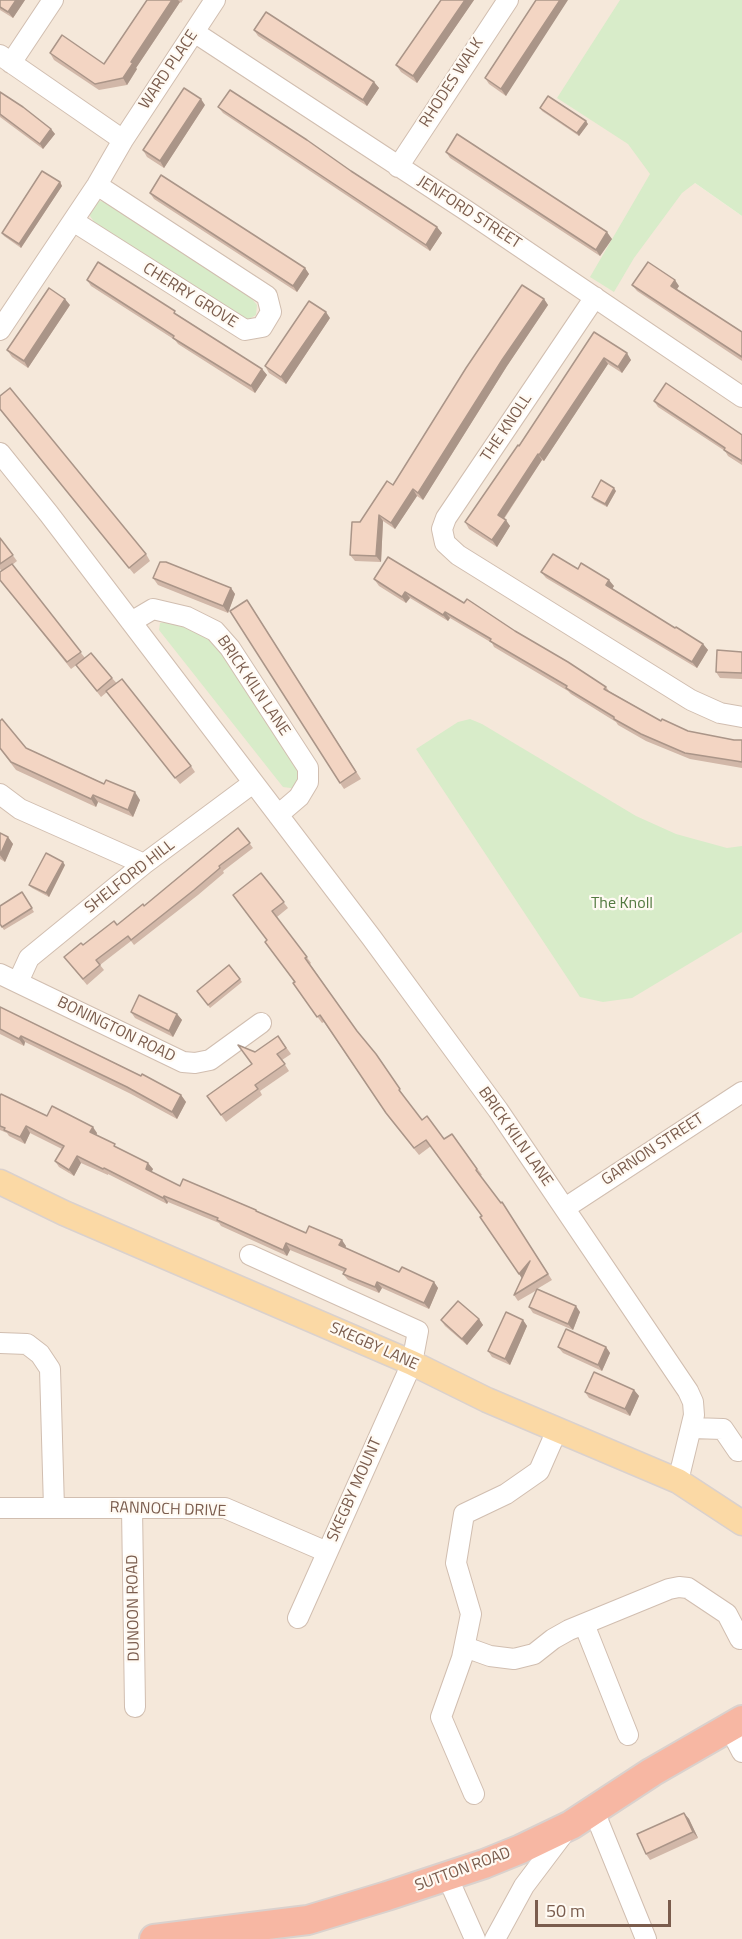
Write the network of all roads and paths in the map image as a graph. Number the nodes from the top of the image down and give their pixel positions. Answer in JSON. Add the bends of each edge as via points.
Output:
{"nodes":[{"id":1,"x":52,"y":0,"type":"edge"},
{"id":2,"x":215,"y":0,"type":"edge"},
{"id":3,"x":508,"y":0,"type":"edge"},
{"id":4,"x":194,"y":32,"type":"junction"},
{"id":5,"x":6,"y":59,"type":"edge"},
{"id":6,"x":123,"y":140,"type":"junction"},
{"id":7,"x":398,"y":167,"type":"junction"},
{"id":8,"x":97,"y":185,"type":"junction"},
{"id":9,"x":73,"y":221,"type":"junction"},
{"id":10,"x":595,"y":297,"type":"junction"},
{"id":11,"x":3,"y":317,"type":"edge"},
{"id":12,"x":742,"y":397,"type":"edge"},
{"id":13,"x":0,"y":453,"type":"edge"},
{"id":14,"x":131,"y":622,"type":"junction"},
{"id":15,"x":742,"y":717,"type":"edge"},
{"id":16,"x":254,"y":783,"type":"junction"},
{"id":17,"x":0,"y":794,"type":"edge"},
{"id":18,"x":278,"y":815,"type":"junction"},
{"id":19,"x":144,"y":864,"type":"junction"},
{"id":20,"x":9,"y":978,"type":"edge"},
{"id":21,"x":261,"y":1023,"type":"dead end"},
{"id":22,"x":742,"y":1092,"type":"edge"},
{"id":23,"x":0,"y":1182,"type":"edge"},
{"id":24,"x":565,"y":1208,"type":"junction"},
{"id":25,"x":250,"y":1255,"type":"dead end"},
{"id":26,"x":0,"y":1343,"type":"edge"},
{"id":27,"x":412,"y":1363,"type":"junction"},
{"id":28,"x":692,"y":1428,"type":"junction"},
{"id":29,"x":557,"y":1430,"type":"junction"},
{"id":30,"x":738,"y":1451,"type":"dead end"},
{"id":31,"x":678,"y":1481,"type":"junction"},
{"id":32,"x":0,"y":1508,"type":"edge"},
{"id":33,"x":54,"y":1508,"type":"junction"},
{"id":34,"x":132,"y":1508,"type":"junction"},
{"id":35,"x":742,"y":1523,"type":"edge"},
{"id":36,"x":327,"y":1552,"type":"junction"},
{"id":37,"x":298,"y":1618,"type":"dead end"},
{"id":38,"x":584,"y":1624,"type":"junction"},
{"id":39,"x":740,"y":1639,"type":"dead end"},
{"id":40,"x":465,"y":1647,"type":"junction"},
{"id":41,"x":135,"y":1707,"type":"dead end"},
{"id":42,"x":738,"y":1733,"type":"edge"},
{"id":43,"x":628,"y":1735,"type":"dead end"},
{"id":44,"x":474,"y":1794,"type":"dead end"},
{"id":45,"x":582,"y":1818,"type":"junction"},
{"id":46,"x":447,"y":1876,"type":"junction"},
{"id":47,"x":154,"y":1939,"type":"edge"},
{"id":48,"x":475,"y":1939,"type":"edge"},
{"id":49,"x":495,"y":1939,"type":"edge"},
{"id":50,"x":646,"y":1939,"type":"edge"}],
"edges":[{"from":1,"to":5,"type":"street"},
{"from":2,"to":4,"type":"street","name":"WARD PLACE"},
{"from":3,"to":7,"type":"street","name":"RHODES WALK"},
{"from":4,"to":6,"type":"street","name":"WARD PLACE"},
{"from":4,"to":7,"type":"street","name":"JENFORD STREET"},
{"from":5,"to":6,"type":"street"},
{"from":6,"to":8,"type":"street"},
{"from":7,"to":10,"type":"street","name":"JENFORD STREET"},
{"from":8,"to":9,"type":"street"},
{"from":8,"to":9,"type":"street","name":"CHERRY GROVE","via":[[267,296],[271,312],[262,327],[245,330]]},
{"from":9,"to":11,"type":"street"},
{"from":10,"to":12,"type":"street","name":"JENFORD STREET"},
{"from":10,"to":15,"type":"street","name":"THE KNOLL","via":[[446,518],[442,529],[445,543],[458,555],[691,700],[720,713]]},
{"from":13,"to":14,"type":"street","name":"BRICK KILN LANE"},
{"from":14,"to":16,"type":"street","name":"BRICK KILN LANE"},
{"from":14,"to":18,"type":"street","name":"BRICK KILN LANE","via":[[153,609],[187,617],[215,631],[230,648],[308,768],[308,782]]},
{"from":16,"to":18,"type":"street","name":"BRICK KILN LANE"},
{"from":16,"to":19,"type":"street","name":"SHELFORD HILL"},
{"from":17,"to":19,"type":"street","via":[[20,808]]},
{"from":18,"to":24,"type":"street","name":"BRICK KILN LANE","via":[[491,1101]]},
{"from":19,"to":20,"type":"street","name":"SHELFORD HILL"},
{"from":20,"to":21,"type":"street","name":"BONINGTON ROAD","via":[[183,1062],[210,1060]]},
{"from":22,"to":24,"type":"street","name":"GARNON STREET"},
{"from":23,"to":27,"type":"main road","name":"SKEGBY LANE"},
{"from":24,"to":28,"type":"street","name":"BRICK KILN LANE","via":[[688,1391],[693,1402]]},
{"from":25,"to":27,"type":"street","name":"SKEGBY MOUNT","via":[[418,1331]]},
{"from":26,"to":33,"type":"street","via":[[27,1344],[50,1369]]},
{"from":27,"to":29,"type":"main road","name":"SKEGBY LANE"},
{"from":27,"to":36,"type":"street","name":"SKEGBY MOUNT"},
{"from":28,"to":30,"type":"street","via":[[723,1429]]},
{"from":28,"to":31,"type":"street","name":"BRICK KILN LANE"},
{"from":29,"to":31,"type":"main road","name":"SKEGBY LANE"},
{"from":29,"to":40,"type":"street","via":[[539,1471],[506,1494],[464,1514],[456,1563],[471,1614]]},
{"from":31,"to":35,"type":"main road","name":"SKEGBY LANE"},
{"from":32,"to":33,"type":"street","name":"RANNOCH DRIVE"},
{"from":33,"to":34,"type":"street","name":"RANNOCH DRIVE"},
{"from":34,"to":36,"type":"street","name":"RANNOCH DRIVE","via":[[225,1508]]},
{"from":34,"to":41,"type":"street","name":"DUNOON ROAD"},
{"from":36,"to":37,"type":"street","name":"SKEGBY MOUNT"},
{"from":38,"to":39,"type":"street","via":[[669,1589],[688,1588],[727,1614]]},
{"from":38,"to":40,"type":"street","via":[[553,1639],[534,1654],[514,1659]]},
{"from":38,"to":43,"type":"street"},
{"from":40,"to":44,"type":"street","via":[[441,1718]]},
{"from":42,"to":45,"type":"highway","name":"SUTTON ROAD","via":[[652,1772]]},
{"from":45,"to":46,"type":"highway","name":"SUTTON ROAD","via":[[521,1850]]},
{"from":45,"to":49,"type":"street","via":[[524,1886]]},
{"from":45,"to":50,"type":"street"},
{"from":46,"to":47,"type":"highway","name":"SUTTON ROAD","via":[[308,1920]]},
{"from":46,"to":48,"type":"street"}]}
